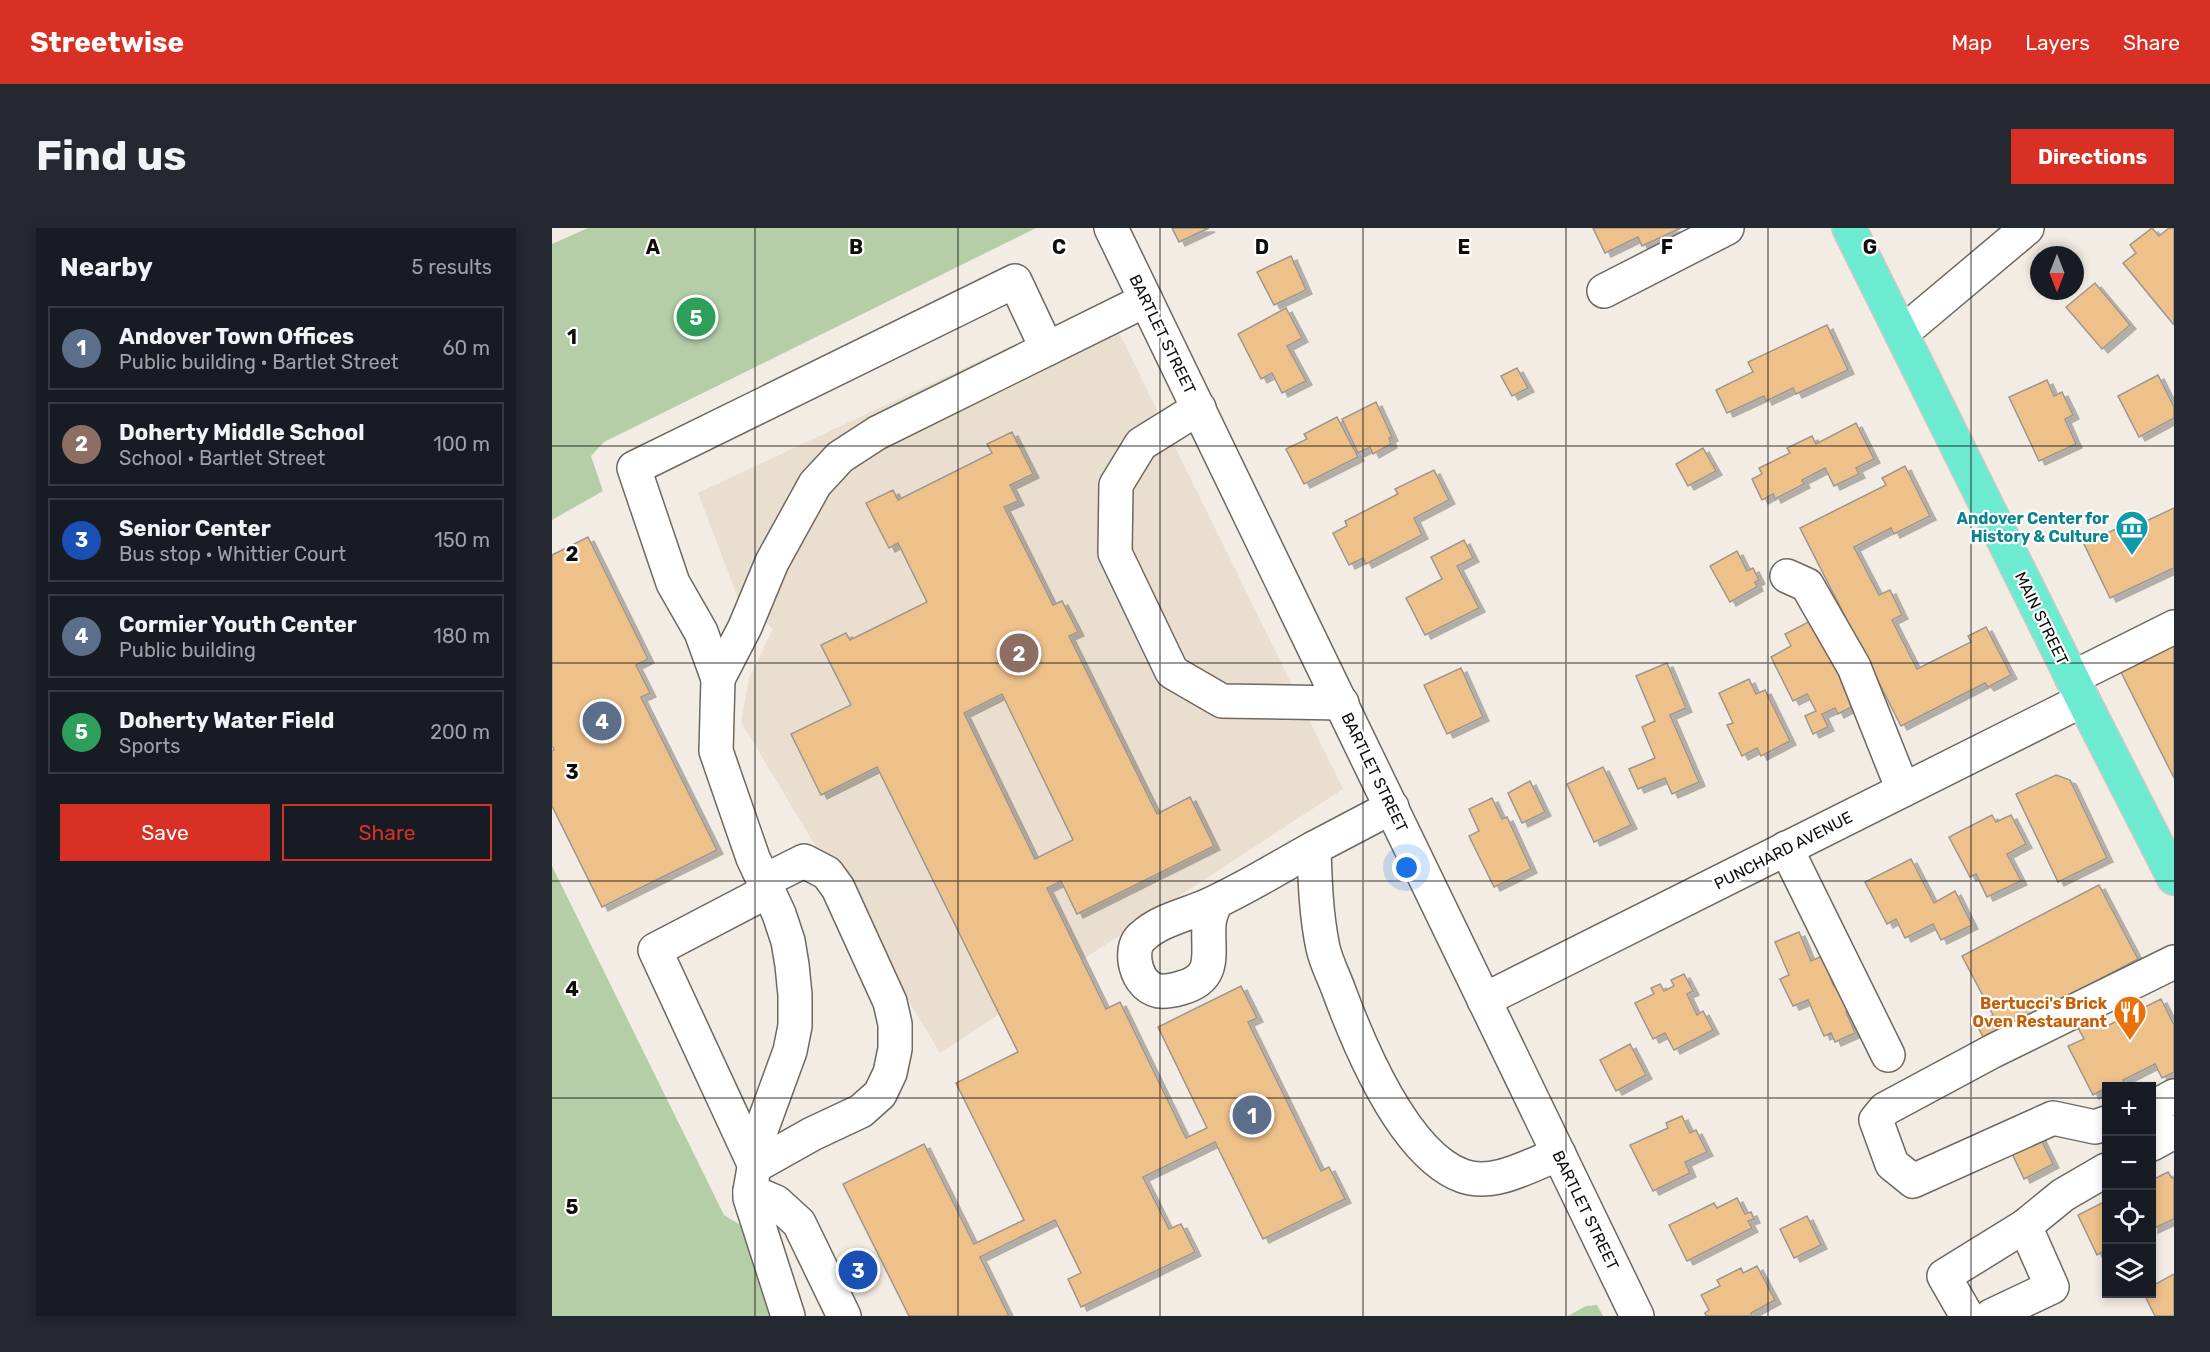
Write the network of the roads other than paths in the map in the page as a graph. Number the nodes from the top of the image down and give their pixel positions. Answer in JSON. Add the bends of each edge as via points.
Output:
{"nodes":[{"id":1,"x":1111,"y":228,"type":"edge"},
{"id":2,"x":1727,"y":228,"type":"edge"},
{"id":3,"x":1849,"y":228,"type":"edge"},
{"id":4,"x":2027,"y":228,"type":"edge"},
{"id":5,"x":1604,"y":291,"type":"dead end"},
{"id":6,"x":1146,"y":300,"type":"junction"},
{"id":7,"x":1902,"y":333,"type":"junction"},
{"id":8,"x":1047,"y":349,"type":"junction"},
{"id":9,"x":1199,"y":408,"type":"junction"},
{"id":10,"x":1787,"y":576,"type":"dead end"},
{"id":11,"x":2174,"y":627,"type":"edge"},
{"id":12,"x":718,"y":679,"type":"junction"},
{"id":13,"x":2077,"y":689,"type":"junction"},
{"id":14,"x":1342,"y":703,"type":"junction"},
{"id":15,"x":1903,"y":790,"type":"junction"},
{"id":16,"x":1392,"y":807,"type":"junction"},
{"id":17,"x":1314,"y":848,"type":"junction"},
{"id":18,"x":1786,"y":848,"type":"junction"},
{"id":19,"x":2174,"y":878,"type":"edge"},
{"id":20,"x":766,"y":886,"type":"junction"},
{"id":21,"x":1215,"y":903,"type":"dead end"},
{"id":22,"x":2174,"y":962,"type":"edge"},
{"id":23,"x":1484,"y":1000,"type":"junction"},
{"id":24,"x":1888,"y":1055,"type":"dead end"},
{"id":25,"x":2174,"y":1096,"type":"edge"},
{"id":26,"x":2156,"y":1105,"type":"edge"},
{"id":27,"x":2102,"y":1124,"type":"edge"},
{"id":28,"x":2174,"y":1132,"type":"edge"},
{"id":29,"x":2156,"y":1141,"type":"edge"},
{"id":30,"x":1558,"y":1154,"type":"junction"},
{"id":31,"x":2102,"y":1172,"type":"edge"},
{"id":32,"x":753,"y":1179,"type":"junction"},
{"id":33,"x":2025,"y":1226,"type":"junction"},
{"id":34,"x":788,"y":1315,"type":"edge"},
{"id":35,"x":844,"y":1316,"type":"edge"},
{"id":36,"x":1637,"y":1316,"type":"edge"},
{"id":37,"x":1967,"y":1316,"type":"edge"},
{"id":38,"x":1991,"y":1316,"type":"edge"}],
"edges":[{"from":1,"to":6,"type":"street","name":"BARTLET STREET"},
{"from":2,"to":5,"type":"street"},
{"from":3,"to":7,"type":"main road","name":"MAIN STREET"},
{"from":4,"to":7,"type":"street"},
{"from":6,"to":8,"type":"street"},
{"from":6,"to":9,"type":"street","name":"BARTLET STREET"},
{"from":7,"to":13,"type":"main road","name":"MAIN STREET"},
{"from":8,"to":12,"type":"street","via":[[877,433],[840,457],[814,484],[777,552]]},
{"from":8,"to":12,"type":"street","via":[[1015,281],[634,468],[673,584],[701,632]]},
{"from":9,"to":14,"type":"street","name":"BARTLET STREET"},
{"from":9,"to":14,"type":"street","via":[[1141,444],[1116,485],[1115,553],[1167,662],[1172,672],[1222,701]]},
{"from":10,"to":15,"type":"street","via":[[1806,585],[1854,667]]},
{"from":11,"to":13,"type":"street","name":"PUNCHARD AVENUE"},
{"from":12,"to":20,"type":"street","via":[[716,751]]},
{"from":13,"to":15,"type":"street","name":"PUNCHARD AVENUE"},
{"from":13,"to":19,"type":"main road","name":"MAIN STREET"},
{"from":14,"to":16,"type":"street","name":"BARTLET STREET"},
{"from":15,"to":18,"type":"street","name":"PUNCHARD AVENUE"},
{"from":16,"to":17,"type":"street"},
{"from":16,"to":23,"type":"street","name":"BARTLET STREET"},
{"from":17,"to":21,"type":"street"},
{"from":17,"to":30,"type":"street","via":[[1323,950],[1365,1057],[1408,1130],[1446,1167],[1479,1179],[1515,1172]]},
{"from":18,"to":23,"type":"street","name":"PUNCHARD AVENUE"},
{"from":18,"to":24,"type":"street"},
{"from":20,"to":32,"type":"street","via":[[788,941],[795,1026],[790,1051],[760,1133]]},
{"from":20,"to":32,"type":"street","via":[[654,950]]},
{"from":20,"to":32,"type":"street","via":[[804,861],[827,873],[838,888],[890,1002],[895,1049],[880,1094],[861,1111],[812,1134]]},
{"from":22,"to":27,"type":"street","via":[[1993,1051],[1885,1109],[1876,1120],[1892,1164],[1913,1181],[2053,1118]]},
{"from":23,"to":30,"type":"street","name":"BARTLET STREET"},
{"from":25,"to":26,"type":"street"},
{"from":28,"to":29,"type":"street"},
{"from":30,"to":36,"type":"street","name":"BARTLET STREET"},
{"from":31,"to":33,"type":"street","via":[[2063,1195]]},
{"from":32,"to":34,"type":"street"},
{"from":32,"to":35,"type":"street","via":[[799,1223]]},
{"from":33,"to":37,"type":"street","via":[[1944,1276]]},
{"from":33,"to":38,"type":"street","via":[[2052,1287]]}]}
